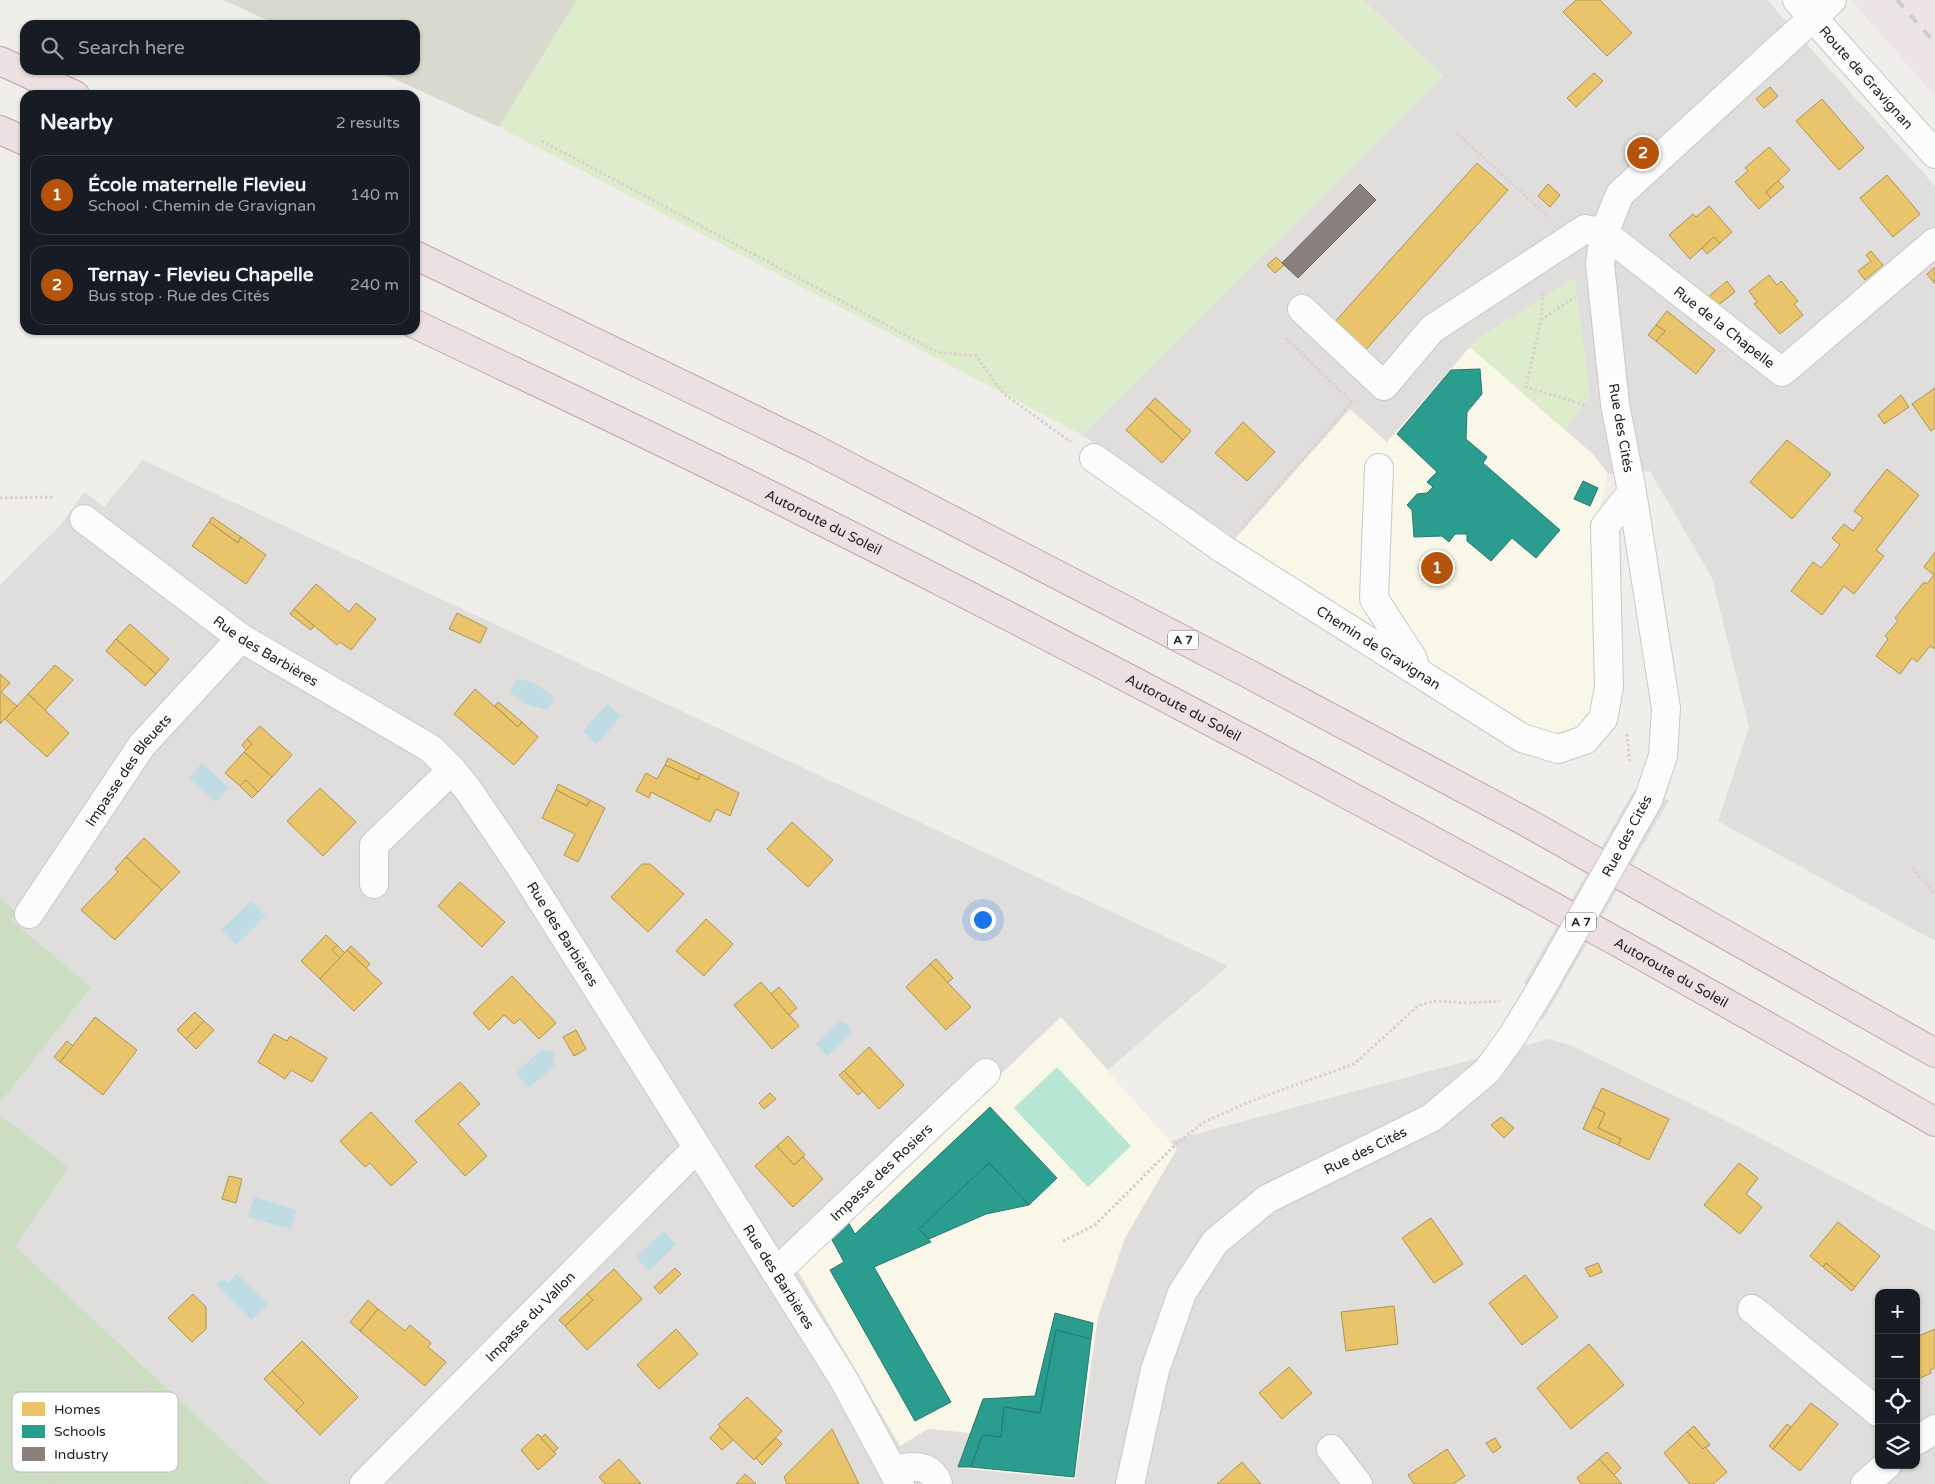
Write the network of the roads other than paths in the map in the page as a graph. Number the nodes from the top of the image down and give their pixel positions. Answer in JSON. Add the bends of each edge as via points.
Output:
{"nodes":[{"id":1,"x":1814,"y":6,"type":"edge"},
{"id":2,"x":0,"y":61,"type":"edge"},
{"id":3,"x":20,"y":70,"type":"edge"},
{"id":4,"x":31,"y":75,"type":"edge"},
{"id":5,"x":64,"y":90,"type":"edge"},
{"id":6,"x":0,"y":130,"type":"edge"},
{"id":7,"x":20,"y":139,"type":"edge"},
{"id":8,"x":0,"y":141,"type":"edge"},
{"id":9,"x":20,"y":147,"type":"edge"},
{"id":10,"x":1935,"y":154,"type":"edge"},
{"id":11,"x":1604,"y":233,"type":"junction"},
{"id":12,"x":1935,"y":242,"type":"edge"},
{"id":13,"x":420,"y":257,"type":"edge"},
{"id":14,"x":1302,"y":309,"type":"dead end"},
{"id":15,"x":420,"y":326,"type":"edge"},
{"id":16,"x":1094,"y":458,"type":"road end"},
{"id":17,"x":1379,"y":468,"type":"dead end"},
{"id":18,"x":1632,"y":492,"type":"junction"},
{"id":19,"x":84,"y":519,"type":"dead end"},
{"id":20,"x":241,"y":638,"type":"junction"},
{"id":21,"x":1415,"y":670,"type":"junction"},
{"id":22,"x":452,"y":770,"type":"junction"},
{"id":23,"x":374,"y":884,"type":"dead end"},
{"id":24,"x":30,"y":914,"type":"dead end"},
{"id":25,"x":1935,"y":1053,"type":"edge"},
{"id":26,"x":986,"y":1074,"type":"dead end"},
{"id":27,"x":1935,"y":1122,"type":"edge"},
{"id":28,"x":697,"y":1148,"type":"junction"},
{"id":29,"x":776,"y":1272,"type":"junction"},
{"id":30,"x":1752,"y":1309,"type":"dead end"},
{"id":31,"x":1875,"y":1410,"type":"edge"},
{"id":32,"x":1935,"y":1429,"type":"edge"},
{"id":33,"x":1920,"y":1438,"type":"edge"},
{"id":34,"x":1331,"y":1449,"type":"dead end"},
{"id":35,"x":1882,"y":1469,"type":"edge"},
{"id":36,"x":896,"y":1478,"type":"edge"},
{"id":37,"x":364,"y":1484,"type":"edge"},
{"id":38,"x":938,"y":1484,"type":"edge"},
{"id":39,"x":1130,"y":1484,"type":"edge"},
{"id":40,"x":1358,"y":1484,"type":"edge"},
{"id":41,"x":1865,"y":1484,"type":"edge"}],
"edges":[{"from":1,"to":10,"type":"street","name":"Route de Gravignan"},
{"from":1,"to":11,"type":"street","name":"Rue des Cités","via":[[1620,194]]},
{"from":2,"to":3,"type":"highway"},
{"from":4,"to":5,"type":"highway"},
{"from":6,"to":7,"type":"highway"},
{"from":8,"to":9,"type":"highway"},
{"from":11,"to":12,"type":"street","name":"Rue de la Chapelle","via":[[1782,372]]},
{"from":11,"to":14,"type":"street","via":[[1585,230],[1432,329],[1384,386]]},
{"from":11,"to":18,"type":"street","name":"Rue des Cités","via":[[1600,264],[1615,404]]},
{"from":13,"to":25,"type":"highway","number":"A 7","via":[[809,446],[1247,673],[1528,822]]},
{"from":15,"to":27,"type":"highway","name":"Autoroute du Soleil","number":"A 7","via":[[770,495],[1224,730],[1628,948]]},
{"from":16,"to":21,"type":"street","name":"Chemin de Gravignan","via":[[1224,549]]},
{"from":17,"to":21,"type":"street","via":[[1374,599],[1413,659]]},
{"from":18,"to":21,"type":"street","name":"Chemin de Gravignan","via":[[1604,526],[1609,687],[1603,719],[1585,740],[1558,749],[1522,738]]},
{"from":18,"to":39,"type":"street","name":"Rue des Cités","bridge":true,"via":[[1666,708],[1663,756],[1648,800],[1541,989],[1487,1071],[1431,1118],[1267,1199],[1215,1242],[1182,1293],[1155,1370]]},
{"from":19,"to":20,"type":"street","name":"Rue des Barbières"},
{"from":20,"to":22,"type":"street","name":"Rue des Barbières","via":[[430,748]]},
{"from":20,"to":24,"type":"street","name":"Impasse des Bleuets","via":[[142,745]]},
{"from":22,"to":23,"type":"street","via":[[374,845]]},
{"from":22,"to":28,"type":"street","name":"Rue des Barbières","via":[[520,866]]},
{"from":26,"to":29,"type":"street","name":"Impasse des Rosiers"},
{"from":28,"to":29,"type":"street","name":"Rue des Barbières"},
{"from":28,"to":37,"type":"street","name":"Impasse du Vallon"},
{"from":29,"to":36,"type":"street","name":"Rue des Barbières","via":[[844,1380]]},
{"from":30,"to":31,"type":"street"},
{"from":32,"to":33,"type":"street"},
{"from":34,"to":40,"type":"street"},
{"from":35,"to":41,"type":"street"},
{"from":36,"to":38,"type":"street","via":[[908,1466],[919,1466],[930,1472]]}]}
